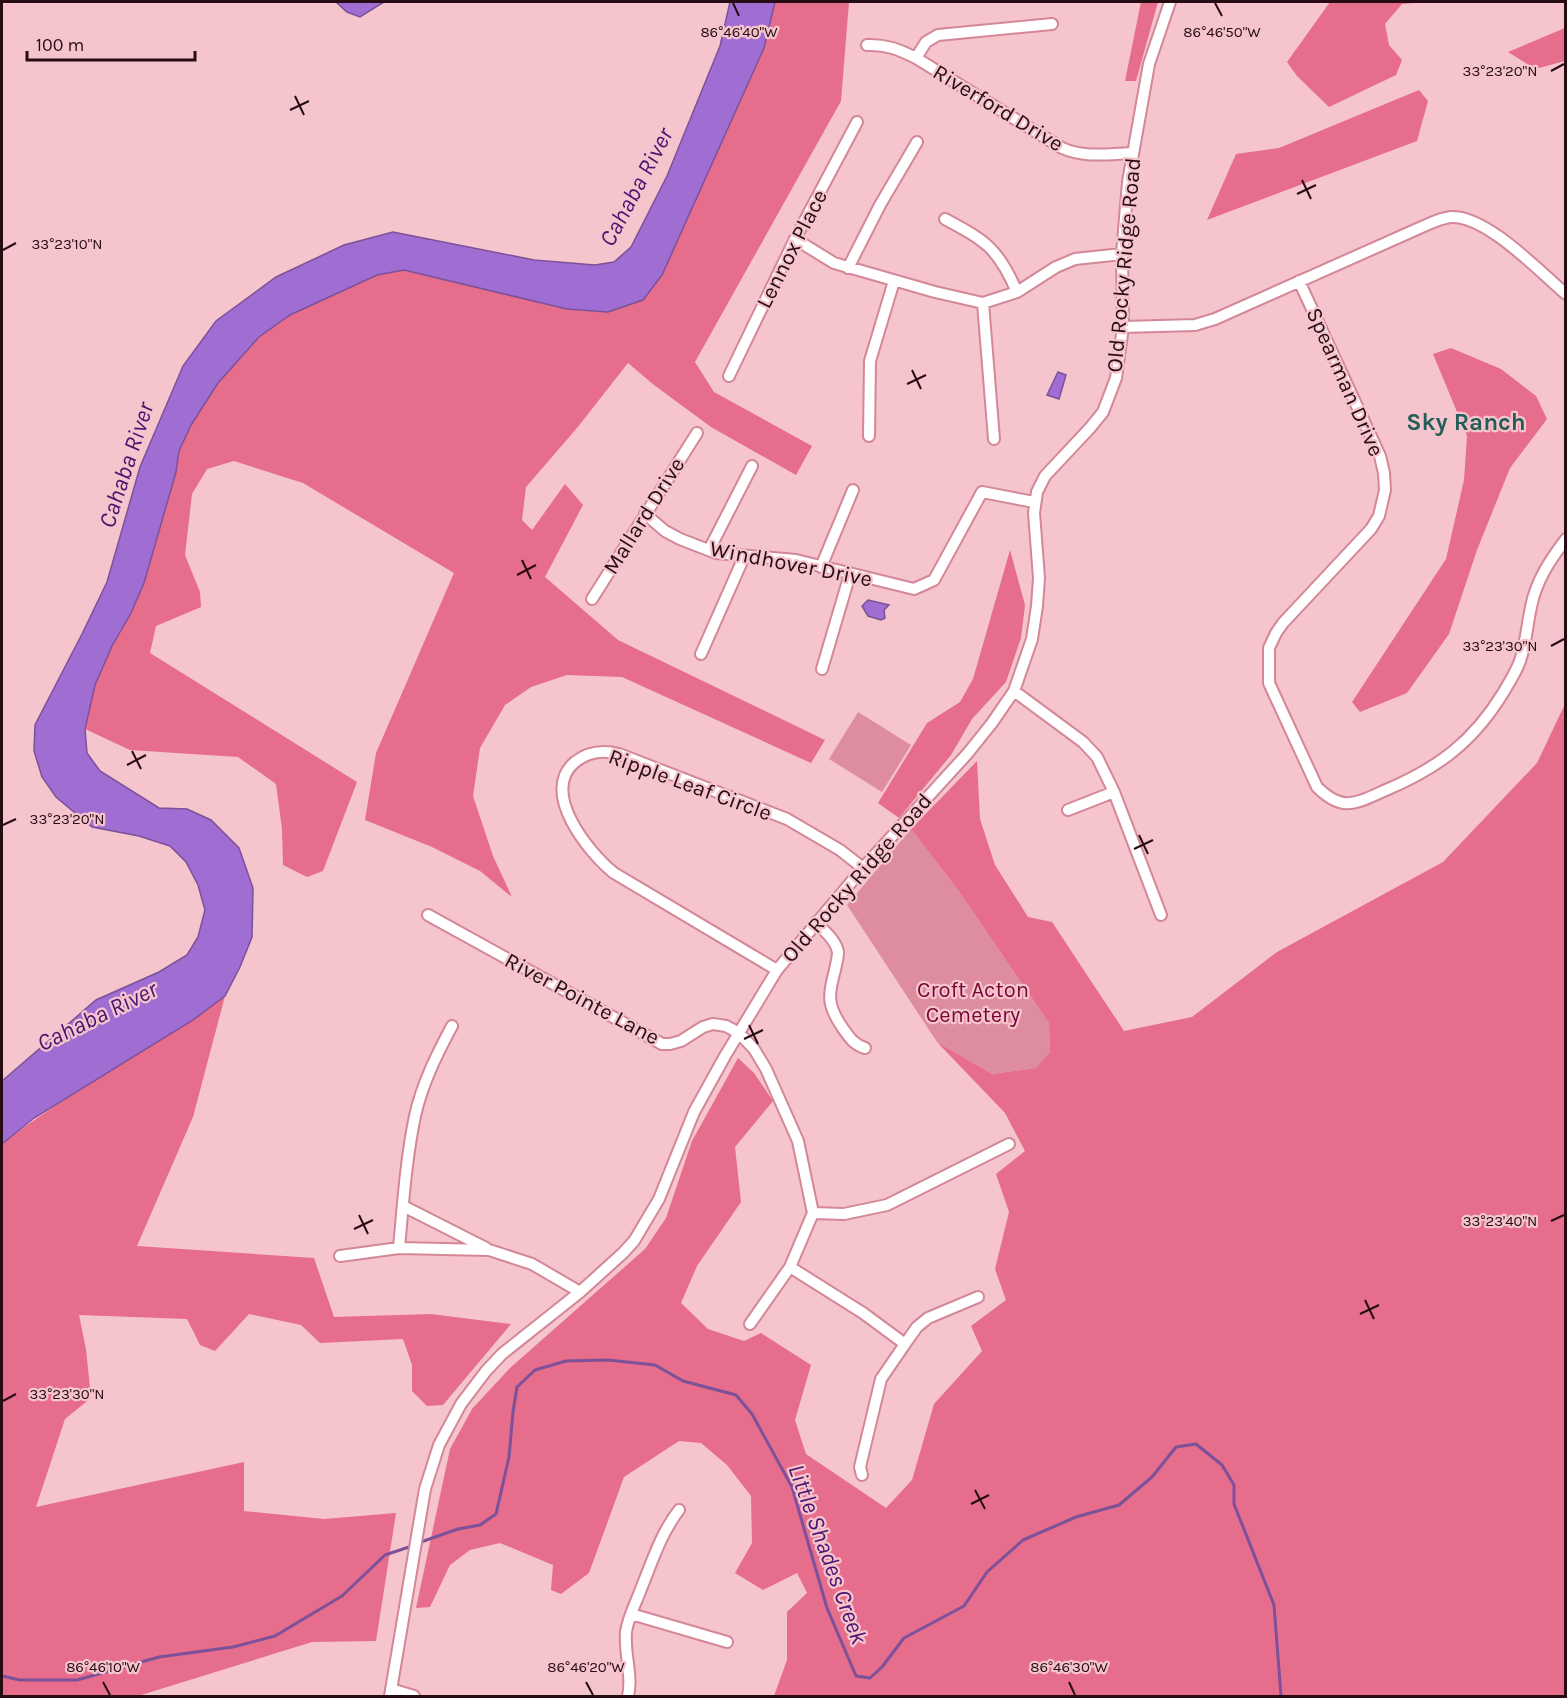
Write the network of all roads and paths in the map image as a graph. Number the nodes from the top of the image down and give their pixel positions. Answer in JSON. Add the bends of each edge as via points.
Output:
{"nodes":[{"id":1,"x":1170,"y":2,"type":"edge"},
{"id":2,"x":1052,"y":24,"type":"dead end"},
{"id":3,"x":867,"y":45,"type":"dead end"},
{"id":4,"x":916,"y":58,"type":"junction"},
{"id":5,"x":857,"y":122,"type":"dead end"},
{"id":6,"x":917,"y":142,"type":"dead end"},
{"id":7,"x":1133,"y":153,"type":"junction"},
{"id":8,"x":945,"y":219,"type":"dead end"},
{"id":9,"x":795,"y":239,"type":"junction"},
{"id":10,"x":1122,"y":254,"type":"junction"},
{"id":11,"x":848,"y":268,"type":"junction"},
{"id":12,"x":894,"y":281,"type":"junction"},
{"id":13,"x":1299,"y":281,"type":"junction"},
{"id":14,"x":1017,"y":292,"type":"junction"},
{"id":15,"x":1566,"y":294,"type":"edge"},
{"id":16,"x":983,"y":303,"type":"junction"},
{"id":17,"x":1123,"y":327,"type":"junction"},
{"id":18,"x":729,"y":376,"type":"dead end"},
{"id":19,"x":697,"y":433,"type":"dead end"},
{"id":20,"x":868,"y":436,"type":"dead end"},
{"id":21,"x":994,"y":439,"type":"dead end"},
{"id":22,"x":752,"y":466,"type":"dead end"},
{"id":23,"x":853,"y":490,"type":"dead end"},
{"id":24,"x":1035,"y":502,"type":"junction"},
{"id":25,"x":645,"y":514,"type":"junction"},
{"id":26,"x":1566,"y":539,"type":"edge"},
{"id":27,"x":709,"y":550,"type":"junction"},
{"id":28,"x":744,"y":557,"type":"junction"},
{"id":29,"x":821,"y":567,"type":"junction"},
{"id":30,"x":850,"y":574,"type":"junction"},
{"id":31,"x":592,"y":599,"type":"dead end"},
{"id":32,"x":701,"y":654,"type":"dead end"},
{"id":33,"x":822,"y":669,"type":"dead end"},
{"id":34,"x":1014,"y":691,"type":"junction"},
{"id":35,"x":1114,"y":792,"type":"junction"},
{"id":36,"x":1068,"y":810,"type":"dead end"},
{"id":37,"x":863,"y":868,"type":"junction"},
{"id":38,"x":428,"y":915,"type":"dead end"},
{"id":39,"x":1161,"y":915,"type":"dead end"},
{"id":40,"x":816,"y":922,"type":"junction"},
{"id":41,"x":777,"y":970,"type":"junction"},
{"id":42,"x":452,"y":1026,"type":"dead end"},
{"id":43,"x":739,"y":1033,"type":"junction"},
{"id":44,"x":865,"y":1048,"type":"dead end"},
{"id":45,"x":1009,"y":1144,"type":"dead end"},
{"id":46,"x":403,"y":1206,"type":"junction"},
{"id":47,"x":813,"y":1213,"type":"junction"},
{"id":48,"x":399,"y":1248,"type":"junction"},
{"id":49,"x":489,"y":1250,"type":"junction"},
{"id":50,"x":340,"y":1256,"type":"dead end"},
{"id":51,"x":790,"y":1267,"type":"junction"},
{"id":52,"x":580,"y":1292,"type":"junction"},
{"id":53,"x":978,"y":1297,"type":"dead end"},
{"id":54,"x":750,"y":1324,"type":"dead end"},
{"id":55,"x":905,"y":1344,"type":"junction"},
{"id":56,"x":862,"y":1474,"type":"dead end"},
{"id":57,"x":679,"y":1510,"type":"dead end"},
{"id":58,"x":631,"y":1614,"type":"junction"},
{"id":59,"x":727,"y":1642,"type":"dead end"},
{"id":60,"x":390,"y":1693,"type":"edge"},
{"id":61,"x":414,"y":1696,"type":"edge"},
{"id":62,"x":628,"y":1696,"type":"edge"}],
"edges":[{"from":1,"to":7,"type":"street","name":"Old Rocky Ridge Road","via":[[1149,64]]},
{"from":2,"to":4,"type":"street","via":[[938,35],[926,42]]},
{"from":3,"to":4,"type":"street","name":"Riverford Drive","via":[[895,48]]},
{"from":4,"to":7,"type":"street","name":"Riverford Drive","via":[[1074,154]]},
{"from":5,"to":9,"type":"street","name":"Lennox Place"},
{"from":6,"to":11,"type":"street"},
{"from":7,"to":10,"type":"street","name":"Old Rocky Ridge Road"},
{"from":8,"to":14,"type":"street","via":[[994,250]]},
{"from":9,"to":11,"type":"street"},
{"from":9,"to":18,"type":"street","name":"Lennox Place"},
{"from":10,"to":14,"type":"street","via":[[1075,259]]},
{"from":10,"to":17,"type":"street","name":"Old Rocky Ridge Road"},
{"from":11,"to":12,"type":"street"},
{"from":12,"to":16,"type":"street"},
{"from":12,"to":20,"type":"street","via":[[870,361]]},
{"from":13,"to":15,"type":"street","name":"Spearman Drive","via":[[1424,225],[1452,217],[1490,230]]},
{"from":13,"to":17,"type":"street","name":"Spearman Drive","via":[[1195,325]]},
{"from":13,"to":26,"type":"street","name":"Spearman Drive","via":[[1380,456],[1385,490],[1371,529],[1283,623],[1269,648],[1269,683],[1317,787],[1328,798],[1353,804],[1407,781],[1443,761],[1469,737],[1498,701],[1515,671],[1536,590],[1547,565]]},
{"from":14,"to":16,"type":"street"},
{"from":16,"to":21,"type":"street"},
{"from":17,"to":24,"type":"street","name":"Old Rocky Ridge Road","via":[[1119,365],[1109,399],[1090,428],[1045,476]]},
{"from":19,"to":25,"type":"street","name":"Mallard Drive"},
{"from":22,"to":27,"type":"street"},
{"from":23,"to":29,"type":"street"},
{"from":24,"to":30,"type":"street","name":"Windhover Drive","via":[[981,492],[934,580],[914,589]]},
{"from":24,"to":34,"type":"street","name":"Old Rocky Ridge Road","via":[[1037,606],[1032,639]]},
{"from":25,"to":27,"type":"street","name":"Windhover Drive","via":[[665,531]]},
{"from":25,"to":31,"type":"street","name":"Mallard Drive"},
{"from":27,"to":28,"type":"street","name":"Windhover Drive"},
{"from":28,"to":29,"type":"street","name":"Windhover Drive","via":[[796,560]]},
{"from":28,"to":32,"type":"street"},
{"from":29,"to":30,"type":"street","name":"Windhover Drive"},
{"from":30,"to":33,"type":"street"},
{"from":34,"to":35,"type":"street","via":[[1091,749]]},
{"from":34,"to":37,"type":"street","name":"Old Rocky Ridge Road","via":[[968,753]]},
{"from":35,"to":36,"type":"street"},
{"from":35,"to":39,"type":"street"},
{"from":37,"to":40,"type":"street","name":"Old Rocky Ridge Road"},
{"from":37,"to":41,"type":"street","name":"Ripple Leaf Circle","via":[[787,819],[620,754],[590,753],[572,765],[563,782],[563,803],[601,863]]},
{"from":38,"to":43,"type":"street","name":"River Pointe Lane","via":[[662,1044],[681,1041],[713,1024]]},
{"from":40,"to":41,"type":"street","name":"Old Rocky Ridge Road"},
{"from":40,"to":44,"type":"street","via":[[838,951],[829,992],[831,1008],[849,1037]]},
{"from":41,"to":43,"type":"street","name":"Old Rocky Ridge Road"},
{"from":42,"to":46,"type":"street","via":[[426,1081],[416,1115]]},
{"from":43,"to":47,"type":"street","via":[[766,1069],[798,1141]]},
{"from":43,"to":52,"type":"street","name":"Old Rocky Ridge Road","via":[[694,1112],[648,1220],[623,1253]]},
{"from":45,"to":47,"type":"street","via":[[888,1205],[844,1214]]},
{"from":46,"to":48,"type":"street"},
{"from":46,"to":49,"type":"street"},
{"from":47,"to":51,"type":"street"},
{"from":48,"to":49,"type":"street"},
{"from":48,"to":50,"type":"street"},
{"from":49,"to":52,"type":"street","via":[[532,1264]]},
{"from":51,"to":54,"type":"street"},
{"from":51,"to":55,"type":"street"},
{"from":52,"to":60,"type":"street","name":"Old Rocky Ridge Road","via":[[502,1354],[471,1390],[446,1429],[429,1473],[420,1512]]},
{"from":53,"to":55,"type":"street","via":[[928,1318]]},
{"from":55,"to":56,"type":"street","via":[[877,1390],[860,1467]]},
{"from":57,"to":58,"type":"street","via":[[663,1536]]},
{"from":58,"to":59,"type":"street"},
{"from":58,"to":62,"type":"street","via":[[626,1631]]},
{"from":60,"to":61,"type":"street"}]}
